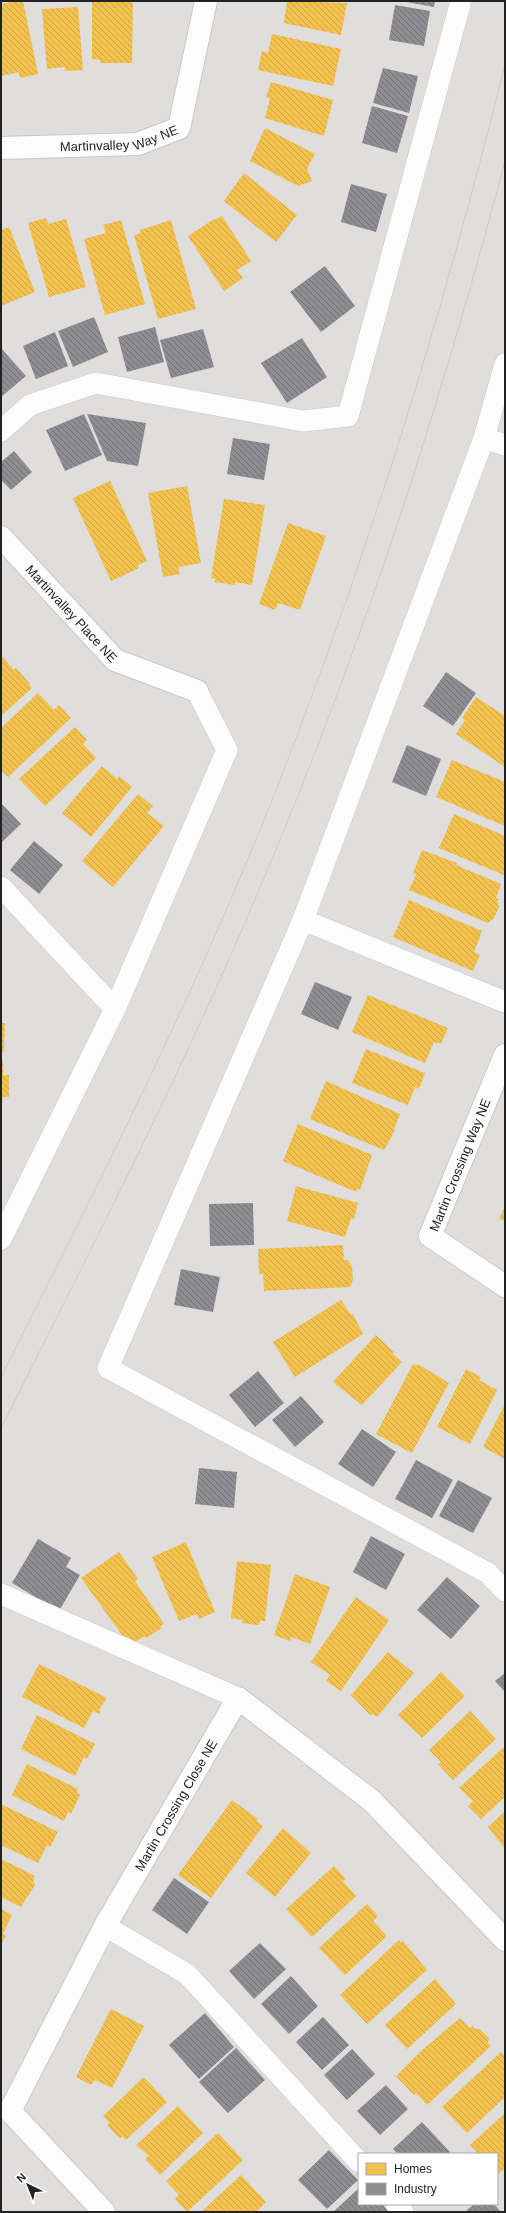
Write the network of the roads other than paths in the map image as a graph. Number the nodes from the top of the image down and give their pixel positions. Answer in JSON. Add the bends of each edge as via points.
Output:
{"nodes":[{"id":1,"x":206,"y":1,"type":"edge"},
{"id":2,"x":461,"y":1,"type":"edge"},
{"id":3,"x":1,"y":148,"type":"edge"},
{"id":4,"x":505,"y":364,"type":"edge"},
{"id":5,"x":1,"y":431,"type":"edge"},
{"id":6,"x":484,"y":438,"type":"junction"},
{"id":7,"x":505,"y":445,"type":"edge"},
{"id":8,"x":1,"y":537,"type":"edge"},
{"id":9,"x":197,"y":691,"type":"joint"},
{"id":10,"x":1,"y":887,"type":"edge"},
{"id":11,"x":303,"y":920,"type":"junction"},
{"id":12,"x":505,"y":1002,"type":"edge"},
{"id":13,"x":115,"y":1009,"type":"junction"},
{"id":14,"x":505,"y":1055,"type":"edge"},
{"id":15,"x":1,"y":1239,"type":"edge"},
{"id":16,"x":505,"y":1286,"type":"edge"},
{"id":17,"x":505,"y":1591,"type":"edge"},
{"id":18,"x":1,"y":1594,"type":"edge"},
{"id":19,"x":238,"y":1698,"type":"junction"},
{"id":20,"x":105,"y":1926,"type":"junction"},
{"id":21,"x":505,"y":1940,"type":"edge"},
{"id":22,"x":358,"y":2161,"type":"edge"},
{"id":23,"x":104,"y":2212,"type":"edge"}],
"edges":[{"from":1,"to":3,"type":"street","name":"Martinvalley Way NE","via":[[179,128],[138,144]]},
{"from":2,"to":5,"type":"lane","via":[[348,416],[303,420],[96,383],[30,404]]},
{"from":4,"to":6,"type":"lane"},
{"from":6,"to":7,"type":"lane"},
{"from":6,"to":11,"type":"lane"},
{"from":8,"to":9,"type":"street","name":"Martinvalley Place NE","via":[[115,660]]},
{"from":9,"to":13,"type":"lane","via":[[227,750]]},
{"from":10,"to":13,"type":"lane"},
{"from":11,"to":12,"type":"lane"},
{"from":11,"to":17,"type":"lane","via":[[108,1368],[488,1573]]},
{"from":13,"to":15,"type":"lane"},
{"from":14,"to":16,"type":"street","name":"Martin Crossing Way NE","via":[[430,1236]]},
{"from":18,"to":19,"type":"lane"},
{"from":19,"to":20,"type":"street","name":"Martin Crossing Close NE"},
{"from":19,"to":21,"type":"street","via":[[372,1801]]},
{"from":20,"to":22,"type":"lane","via":[[187,1974]]},
{"from":20,"to":23,"type":"street","name":"Martin Crossing Close NE","via":[[10,2111]]}]}
